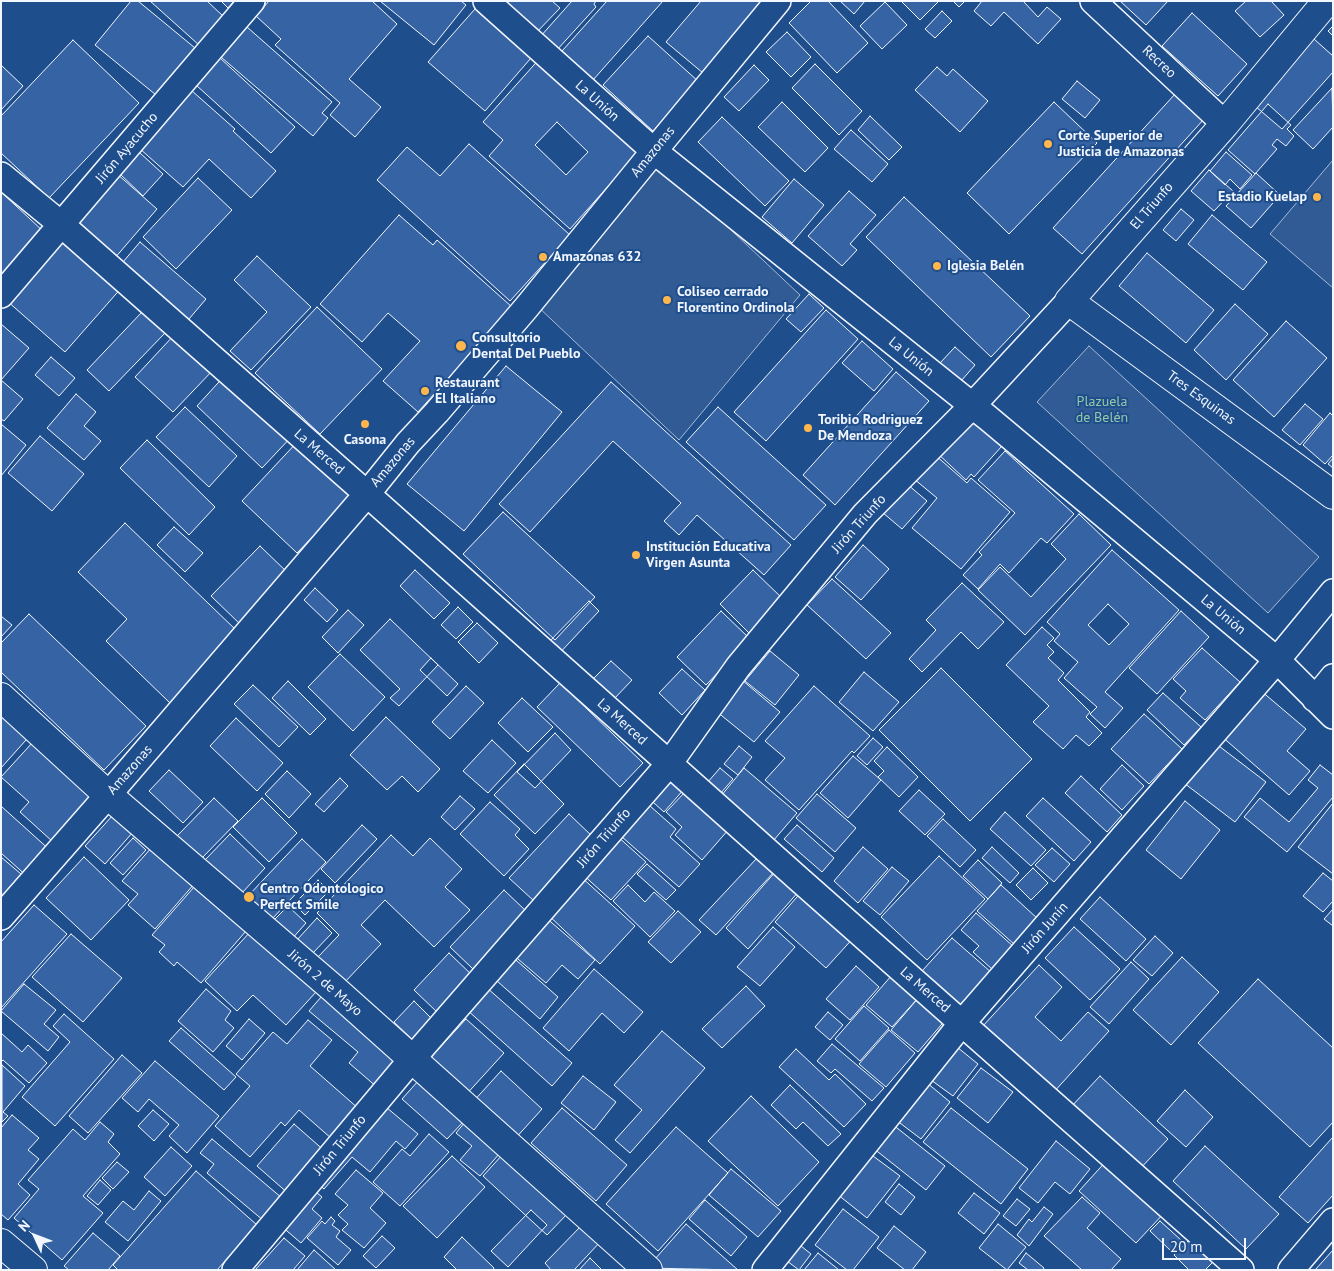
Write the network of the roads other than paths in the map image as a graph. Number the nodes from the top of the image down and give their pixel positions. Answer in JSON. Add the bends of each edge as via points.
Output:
{"nodes":[{"id":1,"x":252,"y":1,"type":"edge"},
{"id":2,"x":486,"y":1,"type":"edge"},
{"id":3,"x":778,"y":1,"type":"edge"},
{"id":4,"x":1093,"y":1,"type":"edge"},
{"id":5,"x":1327,"y":1,"type":"edge"},
{"id":6,"x":1225,"y":124,"type":"junction"},
{"id":7,"x":654,"y":151,"type":"junction"},
{"id":8,"x":1,"y":175,"type":"edge"},
{"id":9,"x":62,"y":225,"type":"junction"},
{"id":10,"x":1,"y":296,"type":"edge"},
{"id":11,"x":1068,"y":300,"type":"junction"},
{"id":12,"x":972,"y":406,"type":"junction"},
{"id":13,"x":367,"y":494,"type":"junction"},
{"id":14,"x":1333,"y":495,"type":"edge"},
{"id":15,"x":1333,"y":592,"type":"edge"},
{"id":16,"x":1277,"y":660,"type":"junction"},
{"id":17,"x":1333,"y":677,"type":"edge"},
{"id":18,"x":1,"y":697,"type":"edge"},
{"id":19,"x":1315,"y":699,"type":"junction"},
{"id":20,"x":1333,"y":716,"type":"edge"},
{"id":21,"x":669,"y":764,"type":"junction"},
{"id":22,"x":108,"y":795,"type":"junction"},
{"id":23,"x":1,"y":917,"type":"edge"},
{"id":24,"x":962,"y":1023,"type":"junction"},
{"id":25,"x":412,"y":1059,"type":"junction"},
{"id":26,"x":1333,"y":1221,"type":"edge"},
{"id":27,"x":1,"y":1243,"type":"edge"},
{"id":28,"x":33,"y":1270,"type":"edge"},
{"id":29,"x":235,"y":1270,"type":"edge"},
{"id":30,"x":648,"y":1270,"type":"edge"},
{"id":31,"x":765,"y":1270,"type":"edge"},
{"id":32,"x":1241,"y":1270,"type":"edge"},
{"id":33,"x":1291,"y":1270,"type":"edge"}],
"edges":[{"from":1,"to":9,"type":"street","name":"Jirón Ayacucho"},
{"from":2,"to":7,"type":"street","name":"La Unión"},
{"from":3,"to":7,"type":"street","name":"Amazonas"},
{"from":4,"to":6,"type":"street","name":"Recreo"},
{"from":5,"to":6,"type":"main road","name":"El Triunfo"},
{"from":6,"to":11,"type":"main road","name":"El Triunfo"},
{"from":7,"to":12,"type":"street","name":"La Unión"},
{"from":7,"to":13,"type":"street","name":"Amazonas","via":[[526,308]]},
{"from":8,"to":9,"type":"street","name":"La Merced"},
{"from":9,"to":10,"type":"street","name":"Jirón Ayacucho"},
{"from":9,"to":13,"type":"street","name":"La Merced"},
{"from":11,"to":12,"type":"street","name":"El Triunfo"},
{"from":11,"to":14,"type":"main road","name":"Tres Esquinas"},
{"from":12,"to":16,"type":"street","name":"La Unión"},
{"from":12,"to":21,"type":"street","name":"Jirón Triunfo","via":[[865,514],[738,667]]},
{"from":13,"to":21,"type":"street","name":"La Merced"},
{"from":13,"to":22,"type":"street","name":"Amazonas"},
{"from":15,"to":16,"type":"street","name":"Jirón Junín"},
{"from":16,"to":19,"type":"street","name":"La Unión"},
{"from":16,"to":24,"type":"street","name":"Jirón Junín"},
{"from":17,"to":19,"type":"street"},
{"from":18,"to":22,"type":"main road","name":"Jirón 2 de Mayo"},
{"from":19,"to":20,"type":"street","name":"La Unión"},
{"from":21,"to":24,"type":"street","name":"La Merced"},
{"from":21,"to":25,"type":"street","name":"Jirón Triunfo"},
{"from":22,"to":23,"type":"street","name":"Amazonas"},
{"from":22,"to":25,"type":"main road","name":"Jirón 2 de Mayo"},
{"from":24,"to":31,"type":"street","name":"Jirón Junín"},
{"from":24,"to":32,"type":"street","name":"La Merced"},
{"from":25,"to":29,"type":"street","name":"Jirón Triunfo"},
{"from":25,"to":30,"type":"main road","name":"Jirón 2 de Mayo"},
{"from":26,"to":33,"type":"street"},
{"from":27,"to":28,"type":"main road"}]}
